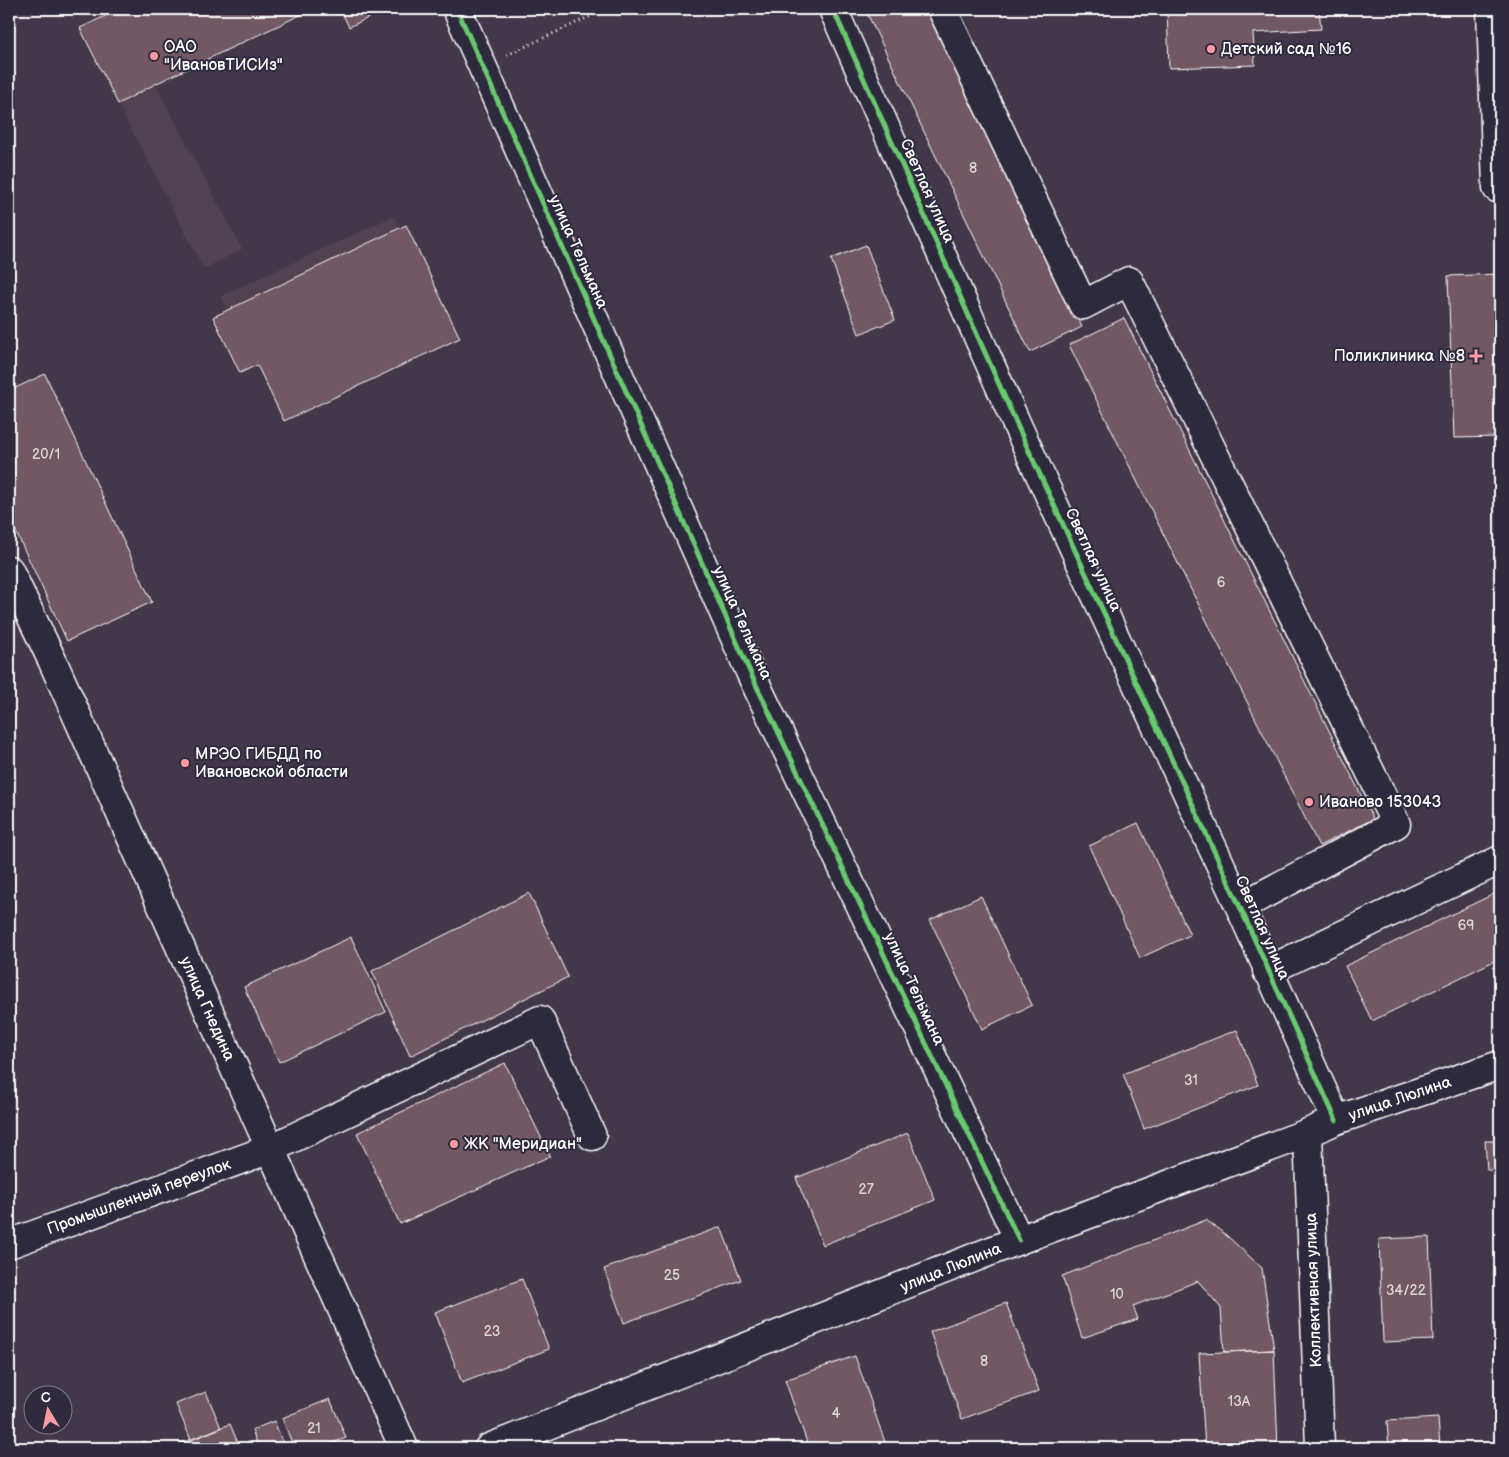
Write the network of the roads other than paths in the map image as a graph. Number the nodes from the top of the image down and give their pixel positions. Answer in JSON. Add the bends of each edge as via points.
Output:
{"nodes":[{"id":1,"x":457,"y":9,"type":"edge"},
{"id":2,"x":833,"y":9,"type":"edge"},
{"id":3,"x":942,"y":9,"type":"edge"},
{"id":4,"x":1491,"y":9,"type":"edge"},
{"id":5,"x":1497,"y":188,"type":"dead end"},
{"id":6,"x":9,"y":570,"type":"edge"},
{"id":7,"x":1500,"y":860,"type":"edge"},
{"id":8,"x":1240,"y":907,"type":"junction"},
{"id":9,"x":1267,"y":970,"type":"junction"},
{"id":10,"x":1500,"y":1065,"type":"edge"},
{"id":11,"x":1336,"y":1120,"type":"junction"},
{"id":12,"x":1308,"y":1133,"type":"junction"},
{"id":13,"x":592,"y":1136,"type":"dead end"},
{"id":14,"x":270,"y":1149,"type":"junction"},
{"id":15,"x":1019,"y":1240,"type":"junction"},
{"id":16,"x":9,"y":1244,"type":"edge"},
{"id":17,"x":404,"y":1448,"type":"edge"},
{"id":18,"x":489,"y":1448,"type":"edge"},
{"id":19,"x":1320,"y":1448,"type":"edge"}],
"edges":[{"from":1,"to":15,"type":"street","name":"улица Тельмана","via":[[751,674]]},
{"from":2,"to":8,"type":"street","name":"Светлая улица","via":[[1018,425]]},
{"from":3,"to":8,"type":"street","via":[[1083,306],[1129,281],[1396,824]]},
{"from":4,"to":5,"type":"street"},
{"from":6,"to":14,"type":"street","name":"улица Гнедина"},
{"from":7,"to":9,"type":"street"},
{"from":8,"to":9,"type":"street","name":"Светлая улица"},
{"from":9,"to":11,"type":"street","name":"Светлая улица"},
{"from":10,"to":11,"type":"street","name":"улица Люлина"},
{"from":11,"to":12,"type":"street","name":"улица Люлина"},
{"from":12,"to":15,"type":"street","name":"улица Люлина"},
{"from":12,"to":19,"type":"street","name":"Коллективная улица"},
{"from":13,"to":14,"type":"street","name":"Промышленный переулок","via":[[540,1020]]},
{"from":14,"to":16,"type":"street","name":"Промышленный переулок"},
{"from":14,"to":17,"type":"street","name":"улица Гнедина"},
{"from":15,"to":18,"type":"street","name":"улица Люлина"}]}
